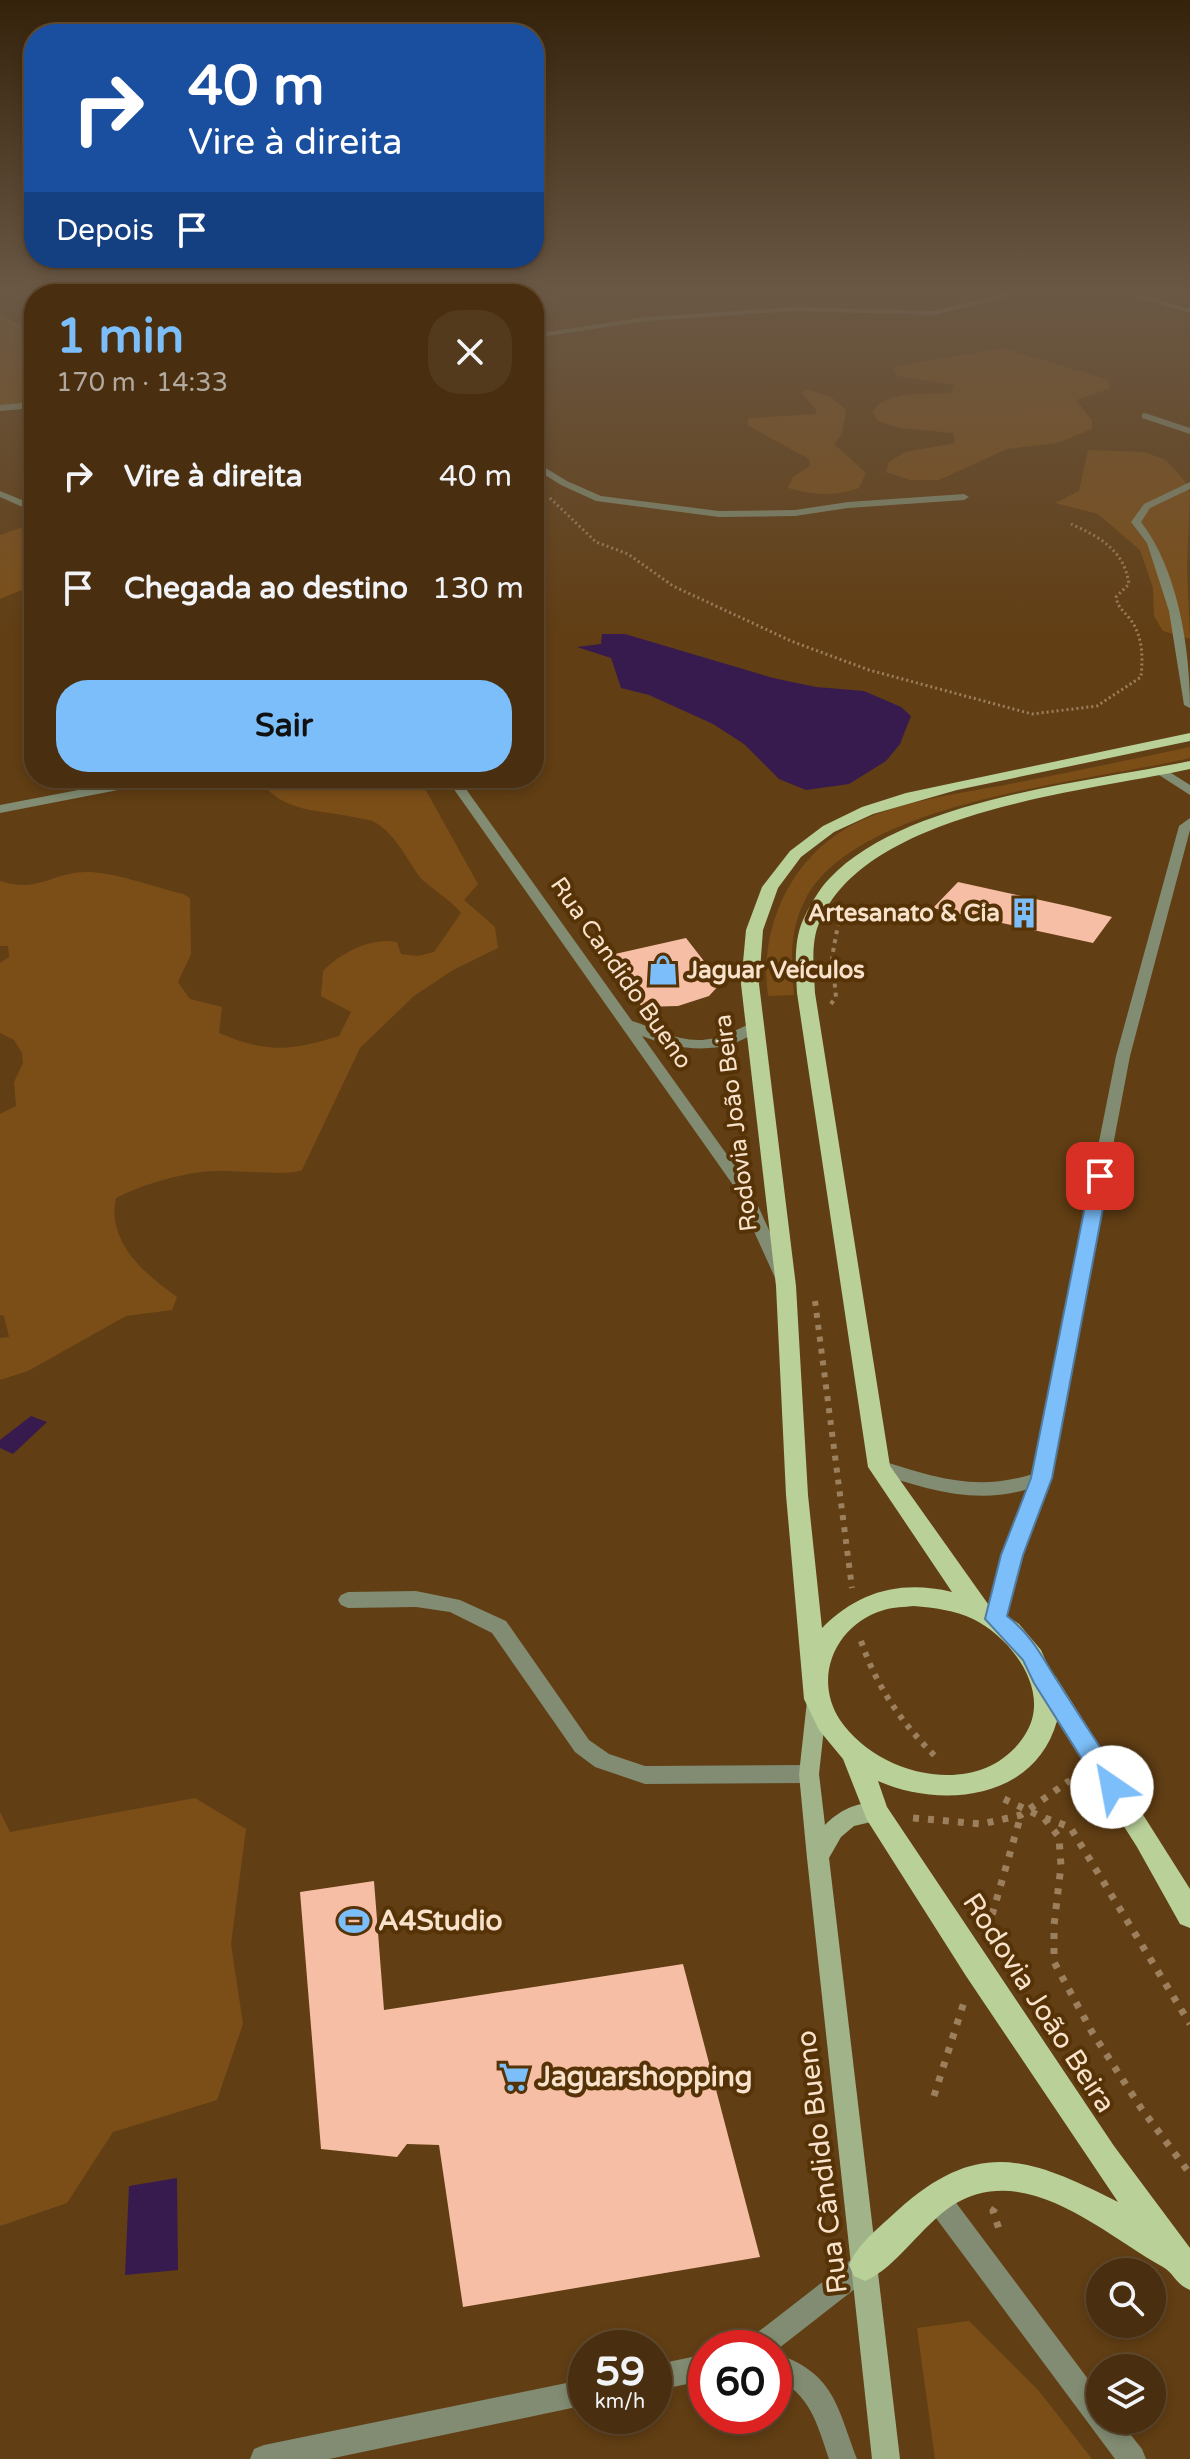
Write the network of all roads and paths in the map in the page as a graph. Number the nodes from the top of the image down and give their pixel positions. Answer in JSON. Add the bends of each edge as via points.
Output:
{"nodes":[{"id":1,"x":24,"y":406,"type":"edge"},
{"id":2,"x":0,"y":408,"type":"edge"},
{"id":3,"x":1145,"y":416,"type":"dead end"},
{"id":4,"x":1190,"y":431,"type":"edge"},
{"id":5,"x":544,"y":470,"type":"edge"},
{"id":6,"x":1190,"y":485,"type":"edge"},
{"id":7,"x":544,"y":492,"type":"dead end"},
{"id":8,"x":0,"y":494,"type":"edge"},
{"id":9,"x":964,"y":497,"type":"dead end"},
{"id":10,"x":24,"y":505,"type":"edge"},
{"id":11,"x":1071,"y":524,"type":"dead end"},
{"id":12,"x":1190,"y":705,"type":"edge"},
{"id":13,"x":1190,"y":737,"type":"edge"},
{"id":14,"x":1190,"y":765,"type":"edge"},
{"id":15,"x":1163,"y":772,"type":"junction"},
{"id":16,"x":108,"y":788,"type":"edge"},
{"id":17,"x":459,"y":788,"type":"edge"},
{"id":18,"x":1190,"y":791,"type":"edge"},
{"id":19,"x":0,"y":809,"type":"edge"},
{"id":20,"x":1190,"y":822,"type":"edge"},
{"id":21,"x":844,"y":913,"type":"dead end"},
{"id":22,"x":808,"y":1004,"type":"junction"},
{"id":23,"x":629,"y":1024,"type":"junction"},
{"id":24,"x":754,"y":1027,"type":"junction"},
{"id":25,"x":786,"y":1286,"type":"junction"},
{"id":26,"x":813,"y":1288,"type":"dead end"},
{"id":27,"x":879,"y":1467,"type":"junction"},
{"id":28,"x":1041,"y":1478,"type":"junction"},
{"id":29,"x":348,"y":1600,"type":"dead end"},
{"id":30,"x":855,"y":1613,"type":"junction"},
{"id":31,"x":987,"y":1614,"type":"junction"},
{"id":32,"x":816,"y":1667,"type":"junction"},
{"id":33,"x":1042,"y":1676,"type":"junction"},
{"id":34,"x":817,"y":1699,"type":"junction"},
{"id":35,"x":855,"y":1756,"type":"junction"},
{"id":36,"x":809,"y":1774,"type":"junction"},
{"id":37,"x":971,"y":1784,"type":"junction"},
{"id":38,"x":876,"y":1812,"type":"junction"},
{"id":39,"x":1021,"y":1815,"type":"dead end"},
{"id":40,"x":1044,"y":1818,"type":"junction"},
{"id":41,"x":818,"y":1858,"type":"junction"},
{"id":42,"x":1190,"y":1915,"type":"edge"},
{"id":43,"x":976,"y":1967,"type":"junction"},
{"id":44,"x":1190,"y":2024,"type":"edge"},
{"id":45,"x":934,"y":2096,"type":"dead end"},
{"id":46,"x":1190,"y":2174,"type":"edge"},
{"id":47,"x":936,"y":2197,"type":"junction"},
{"id":48,"x":865,"y":2265,"type":"junction"},
{"id":49,"x":1190,"y":2274,"type":"edge"},
{"id":50,"x":781,"y":2330,"type":"edge"},
{"id":51,"x":792,"y":2369,"type":"edge"},
{"id":52,"x":568,"y":2396,"type":"edge"},
{"id":53,"x":1086,"y":2398,"type":"edge"},
{"id":54,"x":1113,"y":2434,"type":"edge"},
{"id":55,"x":264,"y":2459,"type":"edge"},
{"id":56,"x":843,"y":2459,"type":"edge"},
{"id":57,"x":886,"y":2459,"type":"edge"},
{"id":58,"x":1132,"y":2459,"type":"edge"}],
"edges":[{"from":1,"to":2,"type":"street"},
{"from":3,"to":4,"type":"street"},
{"from":5,"to":9,"type":"street","via":[[599,499],[719,514],[795,513]]},
{"from":6,"to":12,"type":"street","via":[[1147,506],[1136,522],[1152,543],[1174,611]]},
{"from":7,"to":11,"type":"path","via":[[596,542],[616,548],[673,586],[791,641],[869,670],[1032,714],[1097,706],[1141,677],[1139,631],[1116,597],[1129,584],[1123,558],[1095,534]]},
{"from":8,"to":10,"type":"street"},
{"from":13,"to":24,"type":"main road","name":"Rodovia João Beira","via":[[916,794],[842,819],[818,834],[780,874],[757,921],[750,954]]},
{"from":14,"to":15,"type":"main road","name":"Rodovia João Beira"},
{"from":15,"to":18,"type":"street"},
{"from":15,"to":22,"type":"main road","name":"Rodovia João Beira","via":[[941,819],[872,852],[825,895],[811,920],[804,956]]},
{"from":16,"to":19,"type":"street"},
{"from":17,"to":23,"type":"street","name":"Rua Candido Bueno"},
{"from":20,"to":28,"type":"street","via":[[1123,1056]]},
{"from":21,"to":22,"type":"path","via":[[833,942],[835,1001]]},
{"from":22,"to":27,"type":"main road","name":"Rodovia João Beira"},
{"from":23,"to":24,"type":"street","via":[[665,1042],[697,1045],[729,1041]]},
{"from":23,"to":25,"type":"street","name":"Rua Candido Bueno","via":[[740,1184]]},
{"from":24,"to":25,"type":"main road","name":"Rodovia João Beira"},
{"from":25,"to":32,"type":"main road","name":"Rodovia João Beira","via":[[797,1495]]},
{"from":26,"to":30,"type":"path"},
{"from":27,"to":28,"type":"street","via":[[967,1492],[1010,1489]]},
{"from":27,"to":31,"type":"main road","name":"Rodovia João Beira"},
{"from":28,"to":31,"type":"street"},
{"from":29,"to":36,"type":"street","via":[[416,1599],[453,1605],[499,1627],[582,1746],[602,1761],[645,1775]]},
{"from":30,"to":31,"type":"main road","name":"Rodovia João Beira","via":[[908,1596],[944,1598]]},
{"from":30,"to":32,"type":"main road","name":"Rodovia João Beira","via":[[827,1640]]},
{"from":30,"to":37,"type":"path","via":[[872,1673],[893,1709],[913,1736]]},
{"from":31,"to":33,"type":"main road","name":"Rodovia João Beira","via":[[1016,1635]]},
{"from":32,"to":34,"type":"main road","name":"Rodovia João Beira"},
{"from":33,"to":37,"type":"main road","name":"Rodovia João Beira","via":[[1047,1704],[1041,1732],[1025,1756],[1000,1774]]},
{"from":33,"to":42,"type":"main road","name":"Rodovia João Beira"},
{"from":34,"to":35,"type":"main road","name":"Rodovia João Beira","via":[[825,1719]]},
{"from":34,"to":36,"type":"main road","name":"Rua Cândido Bueno"},
{"from":35,"to":37,"type":"main road","name":"Rodovia João Beira","via":[[898,1779],[933,1786]]},
{"from":35,"to":38,"type":"main road","name":"Rodovia João Beira"},
{"from":36,"to":41,"type":"main road","name":"Rua Cândido Bueno"},
{"from":37,"to":40,"type":"path"},
{"from":38,"to":41,"type":"main road","via":[[855,1813],[842,1821]]},
{"from":38,"to":43,"type":"main road","name":"Rodovia João Beira"},
{"from":39,"to":43,"type":"path"},
{"from":40,"to":44,"type":"path","via":[[1070,1827]]},
{"from":40,"to":46,"type":"path","via":[[1059,1837],[1054,1962],[1092,2032]]},
{"from":41,"to":48,"type":"main road","name":"Rua Cândido Bueno"},
{"from":43,"to":45,"type":"path"},
{"from":43,"to":49,"type":"main road","name":"Rodovia João Beira","via":[[1103,2157]]},
{"from":47,"to":48,"type":"main road"},
{"from":47,"to":49,"type":"main road","via":[[983,2176],[1035,2180],[1154,2242]]},
{"from":47,"to":53,"type":"street"},
{"from":48,"to":50,"type":"street"},
{"from":48,"to":57,"type":"main road","name":"Rua Cândido Bueno"},
{"from":51,"to":56,"type":"street","via":[[815,2389]]},
{"from":52,"to":55,"type":"street"},
{"from":54,"to":58,"type":"street"}]}
